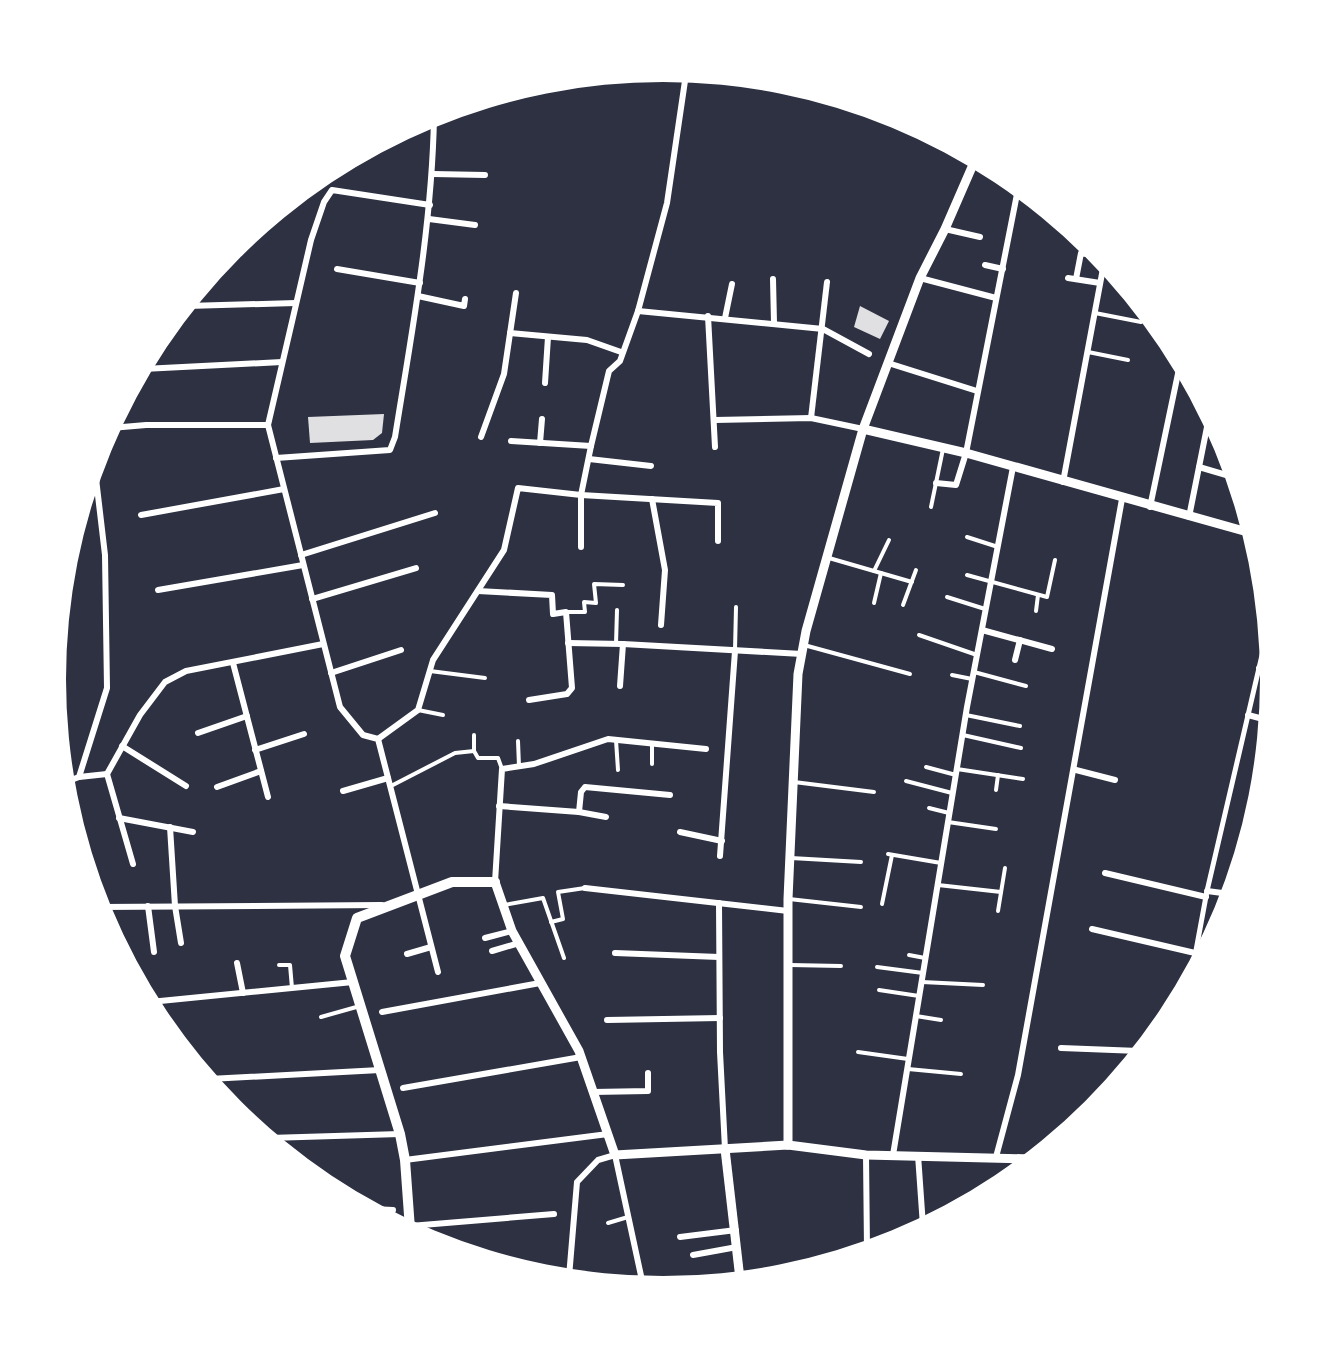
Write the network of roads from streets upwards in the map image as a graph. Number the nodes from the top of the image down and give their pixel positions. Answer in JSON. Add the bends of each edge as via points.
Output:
{"nodes":[{"id":1,"x":685,"y":83,"type":"edge"},
{"id":2,"x":434,"y":128,"type":"edge"},
{"id":3,"x":972,"y":168,"type":"edge"},
{"id":4,"x":433,"y":174,"type":"junction"},
{"id":5,"x":485,"y":175,"type":"dead end"},
{"id":6,"x":1016,"y":198,"type":"edge"},
{"id":7,"x":430,"y":205,"type":"junction"},
{"id":8,"x":429,"y":219,"type":"junction"},
{"id":9,"x":476,"y":225,"type":"dead end"},
{"id":10,"x":945,"y":229,"type":"junction"},
{"id":11,"x":980,"y":237,"type":"dead end"},
{"id":12,"x":1081,"y":253,"type":"edge"},
{"id":13,"x":985,"y":265,"type":"dead end"},
{"id":14,"x":337,"y":269,"type":"dead end"},
{"id":15,"x":1002,"y":269,"type":"junction"},
{"id":16,"x":1102,"y":274,"type":"edge"},
{"id":17,"x":920,"y":278,"type":"junction"},
{"id":18,"x":1068,"y":278,"type":"dead end"},
{"id":19,"x":773,"y":279,"type":"dead end"},
{"id":20,"x":1076,"y":279,"type":"junction"},
{"id":21,"x":827,"y":282,"type":"dead end"},
{"id":22,"x":420,"y":283,"type":"junction"},
{"id":23,"x":1100,"y":283,"type":"junction"},
{"id":24,"x":732,"y":284,"type":"dead end"},
{"id":25,"x":516,"y":293,"type":"dead end"},
{"id":26,"x":418,"y":296,"type":"junction"},
{"id":27,"x":996,"y":298,"type":"junction"},
{"id":28,"x":465,"y":299,"type":"dead end"},
{"id":29,"x":296,"y":303,"type":"junction"},
{"id":30,"x":197,"y":306,"type":"edge"},
{"id":31,"x":638,"y":311,"type":"junction"},
{"id":32,"x":708,"y":316,"type":"junction"},
{"id":33,"x":725,"y":318,"type":"junction"},
{"id":34,"x":774,"y":323,"type":"junction"},
{"id":35,"x":823,"y":329,"type":"junction"},
{"id":36,"x":510,"y":333,"type":"junction"},
{"id":37,"x":548,"y":337,"type":"junction"},
{"id":38,"x":621,"y":351,"type":"junction"},
{"id":39,"x":869,"y":354,"type":"dead end"},
{"id":40,"x":282,"y":362,"type":"junction"},
{"id":41,"x":888,"y":363,"type":"junction"},
{"id":42,"x":153,"y":368,"type":"edge"},
{"id":43,"x":1177,"y":377,"type":"edge"},
{"id":44,"x":545,"y":383,"type":"dead end"},
{"id":45,"x":977,"y":390,"type":"junction"},
{"id":46,"x":811,"y":418,"type":"junction"},
{"id":47,"x":542,"y":419,"type":"dead end"},
{"id":48,"x":715,"y":420,"type":"junction"},
{"id":49,"x":268,"y":426,"type":"junction"},
{"id":50,"x":122,"y":427,"type":"edge"},
{"id":51,"x":863,"y":429,"type":"junction"},
{"id":52,"x":1206,"y":432,"type":"edge"},
{"id":53,"x":481,"y":437,"type":"dead end"},
{"id":54,"x":511,"y":441,"type":"dead end"},
{"id":55,"x":540,"y":442,"type":"junction"},
{"id":56,"x":591,"y":446,"type":"junction"},
{"id":57,"x":715,"y":447,"type":"dead end"},
{"id":58,"x":966,"y":453,"type":"junction"},
{"id":59,"x":276,"y":458,"type":"junction"},
{"id":60,"x":589,"y":459,"type":"junction"},
{"id":61,"x":651,"y":466,"type":"dead end"},
{"id":62,"x":1012,"y":467,"type":"junction"},
{"id":63,"x":1199,"y":467,"type":"junction"},
{"id":64,"x":1223,"y":474,"type":"edge"},
{"id":65,"x":1063,"y":482,"type":"junction"},
{"id":66,"x":936,"y":483,"type":"road end"},
{"id":67,"x":284,"y":489,"type":"junction"},
{"id":68,"x":97,"y":491,"type":"edge"},
{"id":69,"x":581,"y":495,"type":"junction"},
{"id":70,"x":652,"y":499,"type":"junction"},
{"id":71,"x":1122,"y":499,"type":"junction"},
{"id":72,"x":1150,"y":507,"type":"junction"},
{"id":73,"x":435,"y":513,"type":"dead end"},
{"id":74,"x":141,"y":515,"type":"dead end"},
{"id":75,"x":1189,"y":517,"type":"junction"},
{"id":76,"x":1242,"y":531,"type":"edge"},
{"id":77,"x":718,"y":541,"type":"dead end"},
{"id":78,"x":581,"y":547,"type":"dead end"},
{"id":79,"x":301,"y":555,"type":"junction"},
{"id":80,"x":303,"y":565,"type":"junction"},
{"id":81,"x":416,"y":568,"type":"dead end"},
{"id":82,"x":158,"y":590,"type":"dead end"},
{"id":83,"x":478,"y":591,"type":"junction"},
{"id":84,"x":312,"y":599,"type":"junction"},
{"id":85,"x":661,"y":625,"type":"dead end"},
{"id":86,"x":982,"y":630,"type":"junction"},
{"id":87,"x":1020,"y":640,"type":"junction"},
{"id":88,"x":568,"y":643,"type":"junction"},
{"id":89,"x":323,"y":644,"type":"junction"},
{"id":90,"x":620,"y":644,"type":"junction"},
{"id":91,"x":803,"y":649,"type":"junction"},
{"id":92,"x":1052,"y":649,"type":"dead end"},
{"id":93,"x":401,"y":650,"type":"dead end"},
{"id":94,"x":735,"y":651,"type":"junction"},
{"id":95,"x":1015,"y":660,"type":"dead end"},
{"id":96,"x":233,"y":663,"type":"junction"},
{"id":97,"x":1259,"y":668,"type":"edge"},
{"id":98,"x":331,"y":673,"type":"junction"},
{"id":99,"x":620,"y":686,"type":"dead end"},
{"id":100,"x":529,"y":700,"type":"dead end"},
{"id":101,"x":1248,"y":715,"type":"junction"},
{"id":102,"x":247,"y":716,"type":"junction"},
{"id":103,"x":1259,"y":718,"type":"edge"},
{"id":104,"x":198,"y":733,"type":"dead end"},
{"id":105,"x":304,"y":734,"type":"dead end"},
{"id":106,"x":378,"y":739,"type":"junction"},
{"id":107,"x":122,"y":746,"type":"junction"},
{"id":108,"x":706,"y":749,"type":"dead end"},
{"id":109,"x":255,"y":750,"type":"junction"},
{"id":110,"x":1076,"y":770,"type":"dead end"},
{"id":111,"x":261,"y":771,"type":"junction"},
{"id":112,"x":107,"y":774,"type":"junction"},
{"id":113,"x":79,"y":777,"type":"junction"},
{"id":114,"x":388,"y":778,"type":"junction"},
{"id":115,"x":74,"y":779,"type":"edge"},
{"id":116,"x":1115,"y":780,"type":"dead end"},
{"id":117,"x":186,"y":786,"type":"dead end"},
{"id":118,"x":217,"y":787,"type":"dead end"},
{"id":119,"x":343,"y":791,"type":"dead end"},
{"id":120,"x":670,"y":795,"type":"dead end"},
{"id":121,"x":268,"y":797,"type":"dead end"},
{"id":122,"x":499,"y":806,"type":"junction"},
{"id":123,"x":579,"y":812,"type":"junction"},
{"id":124,"x":606,"y":817,"type":"dead end"},
{"id":125,"x":119,"y":818,"type":"junction"},
{"id":126,"x":170,"y":827,"type":"junction"},
{"id":127,"x":193,"y":832,"type":"dead end"},
{"id":128,"x":680,"y":832,"type":"dead end"},
{"id":129,"x":722,"y":841,"type":"junction"},
{"id":130,"x":720,"y":856,"type":"dead end"},
{"id":131,"x":133,"y":864,"type":"dead end"},
{"id":132,"x":1105,"y":873,"type":"dead end"},
{"id":133,"x":495,"y":882,"type":"junction"},
{"id":134,"x":585,"y":888,"type":"road end"},
{"id":135,"x":418,"y":894,"type":"junction"},
{"id":136,"x":1207,"y":894,"type":"junction"},
{"id":137,"x":1220,"y":894,"type":"edge"},
{"id":138,"x":719,"y":903,"type":"junction"},
{"id":139,"x":386,"y":905,"type":"junction"},
{"id":140,"x":148,"y":906,"type":"junction"},
{"id":141,"x":175,"y":906,"type":"junction"},
{"id":142,"x":111,"y":907,"type":"edge"},
{"id":143,"x":788,"y":911,"type":"junction"},
{"id":144,"x":1092,"y":929,"type":"dead end"},
{"id":145,"x":512,"y":931,"type":"junction"},
{"id":146,"x":485,"y":938,"type":"dead end"},
{"id":147,"x":182,"y":943,"type":"dead end"},
{"id":148,"x":519,"y":943,"type":"junction"},
{"id":149,"x":1196,"y":946,"type":"edge"},
{"id":150,"x":431,"y":947,"type":"junction"},
{"id":151,"x":492,"y":951,"type":"dead end"},
{"id":152,"x":154,"y":952,"type":"dead end"},
{"id":153,"x":615,"y":953,"type":"dead end"},
{"id":154,"x":1193,"y":953,"type":"edge"},
{"id":155,"x":407,"y":954,"type":"dead end"},
{"id":156,"x":719,"y":957,"type":"junction"},
{"id":157,"x":237,"y":963,"type":"dead end"},
{"id":158,"x":438,"y":972,"type":"dead end"},
{"id":159,"x":353,"y":982,"type":"junction"},
{"id":160,"x":540,"y":983,"type":"junction"},
{"id":161,"x":243,"y":993,"type":"junction"},
{"id":162,"x":161,"y":1001,"type":"edge"},
{"id":163,"x":382,"y":1012,"type":"dead end"},
{"id":164,"x":720,"y":1018,"type":"junction"},
{"id":165,"x":607,"y":1020,"type":"dead end"},
{"id":166,"x":1061,"y":1048,"type":"dead end"},
{"id":167,"x":1130,"y":1051,"type":"edge"},
{"id":168,"x":581,"y":1057,"type":"junction"},
{"id":169,"x":380,"y":1070,"type":"junction"},
{"id":170,"x":648,"y":1073,"type":"dead end"},
{"id":171,"x":218,"y":1078,"type":"edge"},
{"id":172,"x":403,"y":1088,"type":"dead end"},
{"id":173,"x":593,"y":1092,"type":"junction"},
{"id":174,"x":400,"y":1134,"type":"junction"},
{"id":175,"x":608,"y":1134,"type":"junction"},
{"id":176,"x":281,"y":1138,"type":"edge"},
{"id":177,"x":788,"y":1145,"type":"junction"},
{"id":178,"x":725,"y":1149,"type":"junction"},
{"id":179,"x":615,"y":1155,"type":"junction"},
{"id":180,"x":866,"y":1155,"type":"junction"},
{"id":181,"x":893,"y":1155,"type":"junction"},
{"id":182,"x":918,"y":1155,"type":"junction"},
{"id":183,"x":996,"y":1157,"type":"junction"},
{"id":184,"x":1018,"y":1158,"type":"edge"},
{"id":185,"x":405,"y":1160,"type":"junction"},
{"id":186,"x":554,"y":1214,"type":"dead end"},
{"id":187,"x":922,"y":1216,"type":"edge"},
{"id":188,"x":409,"y":1219,"type":"edge"},
{"id":189,"x":425,"y":1226,"type":"edge"},
{"id":190,"x":736,"y":1230,"type":"junction"},
{"id":191,"x":680,"y":1237,"type":"dead end"},
{"id":192,"x":867,"y":1240,"type":"edge"},
{"id":193,"x":737,"y":1247,"type":"junction"},
{"id":194,"x":693,"y":1255,"type":"dead end"},
{"id":195,"x":570,"y":1269,"type":"edge"},
{"id":196,"x":739,"y":1271,"type":"edge"},
{"id":197,"x":641,"y":1275,"type":"edge"}],
"edges":[{"from":1,"to":31,"type":"street","via":[[667,203]]},
{"from":2,"to":4,"type":"street"},
{"from":3,"to":10,"type":"street"},
{"from":4,"to":5,"type":"street"},
{"from":4,"to":7,"type":"street"},
{"from":6,"to":15,"type":"street"},
{"from":7,"to":8,"type":"street"},
{"from":7,"to":29,"type":"street","via":[[332,190],[310,240]]},
{"from":8,"to":9,"type":"street"},
{"from":8,"to":22,"type":"street"},
{"from":10,"to":11,"type":"street"},
{"from":10,"to":17,"type":"street"},
{"from":12,"to":20,"type":"street"},
{"from":13,"to":15,"type":"street"},
{"from":14,"to":22,"type":"street"},
{"from":15,"to":27,"type":"street"},
{"from":16,"to":23,"type":"street"},
{"from":17,"to":27,"type":"street"},
{"from":17,"to":41,"type":"street"},
{"from":18,"to":20,"type":"street"},
{"from":19,"to":34,"type":"street"},
{"from":20,"to":23,"type":"street"},
{"from":21,"to":35,"type":"street"},
{"from":22,"to":26,"type":"street"},
{"from":23,"to":65,"type":"street"},
{"from":24,"to":33,"type":"street"},
{"from":25,"to":36,"type":"street"},
{"from":26,"to":28,"type":"street","via":[[464,306]]},
{"from":26,"to":59,"type":"street","via":[[390,450]]},
{"from":27,"to":45,"type":"street"},
{"from":29,"to":30,"type":"street"},
{"from":29,"to":40,"type":"street"},
{"from":31,"to":32,"type":"street"},
{"from":31,"to":38,"type":"street"},
{"from":32,"to":33,"type":"street"},
{"from":32,"to":48,"type":"street"},
{"from":33,"to":34,"type":"street"},
{"from":34,"to":35,"type":"street"},
{"from":35,"to":39,"type":"street"},
{"from":35,"to":46,"type":"street"},
{"from":36,"to":37,"type":"street"},
{"from":36,"to":53,"type":"street","via":[[504,374]]},
{"from":37,"to":38,"type":"street","via":[[587,340]]},
{"from":37,"to":44,"type":"street"},
{"from":38,"to":56,"type":"street","via":[[620,361],[609,371]]},
{"from":40,"to":42,"type":"street"},
{"from":40,"to":49,"type":"street"},
{"from":41,"to":45,"type":"street"},
{"from":41,"to":51,"type":"street"},
{"from":43,"to":72,"type":"street"},
{"from":45,"to":58,"type":"street"},
{"from":46,"to":48,"type":"street"},
{"from":46,"to":51,"type":"street"},
{"from":47,"to":55,"type":"street"},
{"from":48,"to":57,"type":"street"},
{"from":49,"to":50,"type":"street"},
{"from":49,"to":59,"type":"street"},
{"from":51,"to":58,"type":"street"},
{"from":51,"to":91,"type":"street"},
{"from":52,"to":63,"type":"street"},
{"from":54,"to":55,"type":"street"},
{"from":55,"to":56,"type":"street"},
{"from":56,"to":60,"type":"street"},
{"from":58,"to":62,"type":"street"},
{"from":58,"to":66,"type":"street","via":[[956,485]]},
{"from":59,"to":67,"type":"street"},
{"from":60,"to":61,"type":"street"},
{"from":60,"to":69,"type":"street"},
{"from":62,"to":65,"type":"street"},
{"from":62,"to":86,"type":"street"},
{"from":63,"to":64,"type":"street"},
{"from":63,"to":75,"type":"street"},
{"from":65,"to":71,"type":"street"},
{"from":67,"to":74,"type":"street"},
{"from":67,"to":79,"type":"street"},
{"from":68,"to":113,"type":"street","via":[[105,555],[107,688]]},
{"from":69,"to":70,"type":"street"},
{"from":69,"to":78,"type":"street"},
{"from":69,"to":83,"type":"street","via":[[518,488],[504,550]]},
{"from":70,"to":77,"type":"street","via":[[718,503]]},
{"from":70,"to":85,"type":"street","via":[[665,570]]},
{"from":71,"to":72,"type":"street"},
{"from":71,"to":183,"type":"street","via":[[1018,1075]]},
{"from":72,"to":75,"type":"street"},
{"from":73,"to":79,"type":"street"},
{"from":75,"to":76,"type":"street"},
{"from":79,"to":80,"type":"street"},
{"from":80,"to":82,"type":"street"},
{"from":80,"to":84,"type":"street"},
{"from":81,"to":84,"type":"street"},
{"from":83,"to":88,"type":"street","via":[[552,595],[553,614],[566,612]]},
{"from":83,"to":106,"type":"street","via":[[433,660],[418,710]]},
{"from":84,"to":89,"type":"street"},
{"from":86,"to":87,"type":"street"},
{"from":86,"to":181,"type":"street"},
{"from":87,"to":92,"type":"street"},
{"from":87,"to":95,"type":"street"},
{"from":88,"to":90,"type":"street"},
{"from":88,"to":100,"type":"street","via":[[572,688],[567,694]]},
{"from":89,"to":96,"type":"street"},
{"from":89,"to":98,"type":"street"},
{"from":90,"to":94,"type":"street"},
{"from":90,"to":99,"type":"street"},
{"from":91,"to":94,"type":"street"},
{"from":91,"to":143,"type":"street"},
{"from":93,"to":98,"type":"street"},
{"from":94,"to":129,"type":"street"},
{"from":96,"to":102,"type":"street"},
{"from":96,"to":107,"type":"street","via":[[186,671],[165,681]]},
{"from":97,"to":101,"type":"street"},
{"from":98,"to":106,"type":"street","via":[[340,707],[363,735]]},
{"from":101,"to":103,"type":"street"},
{"from":101,"to":136,"type":"street"},
{"from":102,"to":104,"type":"street"},
{"from":102,"to":109,"type":"street"},
{"from":105,"to":109,"type":"street"},
{"from":106,"to":114,"type":"street"},
{"from":107,"to":112,"type":"street"},
{"from":107,"to":117,"type":"street"},
{"from":108,"to":122,"type":"street","via":[[608,739],[534,764],[502,769]]},
{"from":109,"to":111,"type":"street"},
{"from":110,"to":116,"type":"street"},
{"from":111,"to":118,"type":"street"},
{"from":111,"to":121,"type":"street"},
{"from":112,"to":113,"type":"street"},
{"from":112,"to":125,"type":"street"},
{"from":113,"to":115,"type":"street"},
{"from":114,"to":119,"type":"street"},
{"from":114,"to":135,"type":"street"},
{"from":120,"to":123,"type":"street","via":[[585,787]]},
{"from":122,"to":123,"type":"street"},
{"from":122,"to":133,"type":"street"},
{"from":123,"to":124,"type":"street"},
{"from":125,"to":126,"type":"street"},
{"from":125,"to":131,"type":"street"},
{"from":126,"to":127,"type":"street"},
{"from":126,"to":141,"type":"street"},
{"from":128,"to":129,"type":"street"},
{"from":129,"to":130,"type":"street"},
{"from":132,"to":136,"type":"street"},
{"from":133,"to":135,"type":"main road","via":[[452,882]]},
{"from":133,"to":145,"type":"street"},
{"from":134,"to":138,"type":"street"},
{"from":135,"to":139,"type":"main road"},
{"from":135,"to":150,"type":"street"},
{"from":136,"to":137,"type":"street"},
{"from":136,"to":149,"type":"street"},
{"from":138,"to":143,"type":"street"},
{"from":138,"to":156,"type":"street"},
{"from":139,"to":141,"type":"street"},
{"from":139,"to":159,"type":"main road","via":[[357,918],[351,930],[345,956]]},
{"from":140,"to":141,"type":"street"},
{"from":140,"to":142,"type":"street"},
{"from":140,"to":152,"type":"street"},
{"from":141,"to":147,"type":"street"},
{"from":143,"to":177,"type":"street"},
{"from":144,"to":154,"type":"street"},
{"from":145,"to":146,"type":"street"},
{"from":145,"to":148,"type":"street"},
{"from":148,"to":151,"type":"street"},
{"from":148,"to":160,"type":"street"},
{"from":150,"to":155,"type":"street"},
{"from":150,"to":158,"type":"street"},
{"from":153,"to":156,"type":"street"},
{"from":156,"to":164,"type":"street"},
{"from":157,"to":161,"type":"street"},
{"from":159,"to":161,"type":"street"},
{"from":159,"to":169,"type":"main road"},
{"from":160,"to":163,"type":"street"},
{"from":160,"to":168,"type":"street"},
{"from":161,"to":162,"type":"street"},
{"from":164,"to":165,"type":"street"},
{"from":164,"to":178,"type":"street"},
{"from":166,"to":167,"type":"street"},
{"from":168,"to":172,"type":"street"},
{"from":168,"to":173,"type":"street"},
{"from":169,"to":171,"type":"street"},
{"from":169,"to":174,"type":"main road"},
{"from":170,"to":173,"type":"street","via":[[648,1091]]},
{"from":173,"to":175,"type":"street"},
{"from":174,"to":176,"type":"street"},
{"from":174,"to":185,"type":"main road"},
{"from":175,"to":179,"type":"street"},
{"from":175,"to":185,"type":"street"},
{"from":177,"to":178,"type":"street"},
{"from":177,"to":180,"type":"street"},
{"from":178,"to":179,"type":"street"},
{"from":178,"to":190,"type":"street"},
{"from":179,"to":195,"type":"street","via":[[598,1160],[577,1182]]},
{"from":179,"to":197,"type":"street"},
{"from":180,"to":181,"type":"street"},
{"from":180,"to":192,"type":"street"},
{"from":181,"to":182,"type":"street"},
{"from":182,"to":183,"type":"street"},
{"from":182,"to":187,"type":"street"},
{"from":183,"to":184,"type":"street"},
{"from":185,"to":188,"type":"main road"},
{"from":186,"to":189,"type":"street"},
{"from":190,"to":191,"type":"street"},
{"from":190,"to":193,"type":"street"},
{"from":193,"to":194,"type":"street"},
{"from":193,"to":196,"type":"street"}]}
